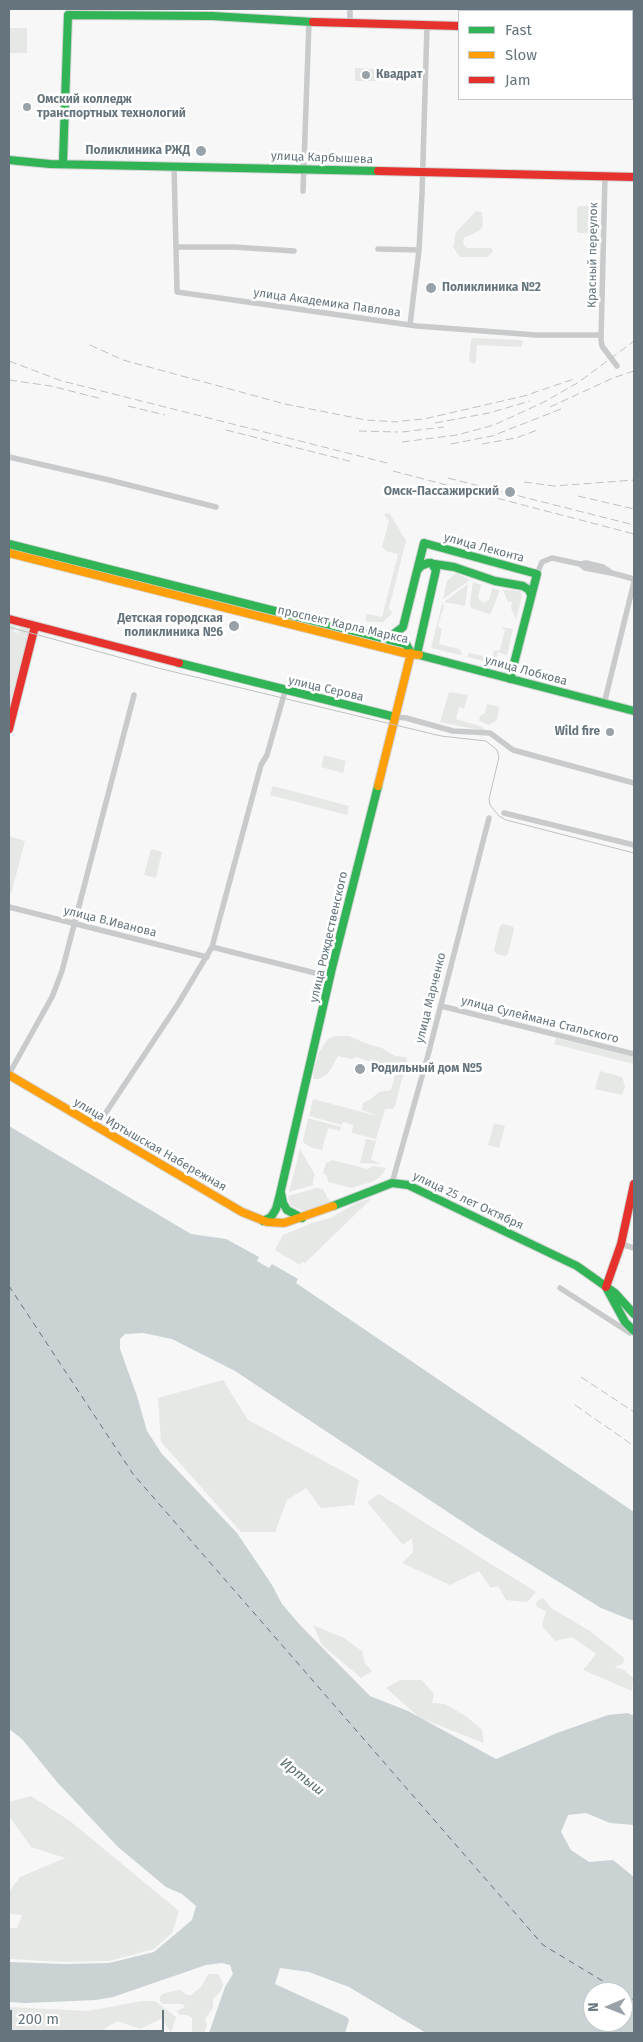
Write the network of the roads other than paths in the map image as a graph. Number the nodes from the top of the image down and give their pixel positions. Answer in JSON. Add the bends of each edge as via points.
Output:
{"nodes":[{"id":1,"x":350,"y":9,"type":"edge"},
{"id":2,"x":68,"y":12,"type":"edge"},
{"id":3,"x":212,"y":12,"type":"edge"},
{"id":4,"x":309,"y":22,"type":"junction"},
{"id":5,"x":350,"y":24,"type":"junction"},
{"id":6,"x":427,"y":26,"type":"junction"},
{"id":7,"x":458,"y":26,"type":"edge"},
{"id":8,"x":9,"y":160,"type":"edge"},
{"id":9,"x":63,"y":162,"type":"junction"},
{"id":10,"x":174,"y":165,"type":"junction"},
{"id":11,"x":304,"y":169,"type":"junction"},
{"id":12,"x":423,"y":172,"type":"junction"},
{"id":13,"x":605,"y":176,"type":"junction"},
{"id":14,"x":634,"y":177,"type":"edge"},
{"id":15,"x":303,"y":191,"type":"dead end"},
{"id":16,"x":176,"y":247,"type":"junction"},
{"id":17,"x":378,"y":249,"type":"dead end"},
{"id":18,"x":294,"y":250,"type":"dead end"},
{"id":19,"x":419,"y":250,"type":"junction"},
{"id":20,"x":410,"y":325,"type":"junction"},
{"id":21,"x":601,"y":335,"type":"junction"},
{"id":22,"x":617,"y":366,"type":"dead end"},
{"id":23,"x":9,"y":457,"type":"edge"},
{"id":24,"x":216,"y":507,"type":"dead end"},
{"id":25,"x":9,"y":544,"type":"edge"},
{"id":26,"x":19,"y":547,"type":"junction"},
{"id":27,"x":9,"y":553,"type":"edge"},
{"id":28,"x":17,"y":555,"type":"junction"},
{"id":29,"x":431,"y":563,"type":"junction"},
{"id":30,"x":416,"y":571,"type":"junction"},
{"id":31,"x":537,"y":574,"type":"junction"},
{"id":32,"x":634,"y":581,"type":"edge"},
{"id":33,"x":210,"y":594,"type":"junction"},
{"id":34,"x":532,"y":596,"type":"junction"},
{"id":35,"x":207,"y":603,"type":"junction"},
{"id":36,"x":255,"y":606,"type":"junction"},
{"id":37,"x":253,"y":615,"type":"junction"},
{"id":38,"x":9,"y":619,"type":"edge"},
{"id":39,"x":35,"y":626,"type":"junction"},
{"id":40,"x":387,"y":639,"type":"junction"},
{"id":41,"x":414,"y":654,"type":"junction"},
{"id":42,"x":510,"y":679,"type":"junction"},
{"id":43,"x":285,"y":691,"type":"junction"},
{"id":44,"x":134,"y":695,"type":"dead end"},
{"id":45,"x":604,"y":704,"type":"junction"},
{"id":46,"x":634,"y":711,"type":"edge"},
{"id":47,"x":395,"y":717,"type":"junction"},
{"id":48,"x":9,"y":729,"type":"edge"},
{"id":49,"x":634,"y":783,"type":"edge"},
{"id":50,"x":504,"y":813,"type":"dead end"},
{"id":51,"x":489,"y":818,"type":"dead end"},
{"id":52,"x":634,"y":845,"type":"edge"},
{"id":53,"x":9,"y":908,"type":"edge"},
{"id":54,"x":74,"y":923,"type":"junction"},
{"id":55,"x":212,"y":947,"type":"junction"},
{"id":56,"x":206,"y":957,"type":"junction"},
{"id":57,"x":331,"y":977,"type":"junction"},
{"id":58,"x":441,"y":1006,"type":"junction"},
{"id":59,"x":634,"y":1054,"type":"edge"},
{"id":60,"x":9,"y":1075,"type":"edge"},
{"id":61,"x":97,"y":1126,"type":"junction"},
{"id":62,"x":392,"y":1183,"type":"junction"},
{"id":63,"x":634,"y":1184,"type":"edge"},
{"id":64,"x":280,"y":1191,"type":"junction"},
{"id":65,"x":276,"y":1209,"type":"junction"},
{"id":66,"x":302,"y":1218,"type":"junction"},
{"id":67,"x":263,"y":1221,"type":"junction"},
{"id":68,"x":286,"y":1222,"type":"junction"},
{"id":69,"x":620,"y":1244,"type":"junction"},
{"id":70,"x":634,"y":1248,"type":"edge"},
{"id":71,"x":606,"y":1287,"type":"junction"},
{"id":72,"x":560,"y":1288,"type":"dead end"},
{"id":73,"x":634,"y":1314,"type":"edge"},
{"id":74,"x":634,"y":1330,"type":"edge"}],
"edges":[{"from":1,"to":5,"type":"street"},
{"from":2,"to":3,"type":"street"},
{"from":2,"to":9,"type":"street"},
{"from":3,"to":4,"type":"street"},
{"from":4,"to":5,"type":"street"},
{"from":4,"to":11,"type":"street"},
{"from":5,"to":6,"type":"street"},
{"from":6,"to":7,"type":"street"},
{"from":6,"to":12,"type":"street"},
{"from":8,"to":9,"type":"street","name":"улица Карбышева"},
{"from":9,"to":10,"type":"street","name":"улица Карбышева"},
{"from":10,"to":11,"type":"street","name":"улица Карбышева"},
{"from":10,"to":16,"type":"street","name":"улица Академика Павлова"},
{"from":11,"to":12,"type":"street","name":"улица Карбышева"},
{"from":11,"to":15,"type":"street"},
{"from":12,"to":13,"type":"street","name":"улица Карбышева"},
{"from":12,"to":19,"type":"street"},
{"from":13,"to":14,"type":"street","name":"улица Карбышева"},
{"from":13,"to":21,"type":"street","name":"Красный переулок"},
{"from":16,"to":18,"type":"street"},
{"from":16,"to":20,"type":"street","name":"улица Академика Павлова","via":[[177,292]]},
{"from":17,"to":19,"type":"street"},
{"from":19,"to":20,"type":"street"},
{"from":20,"to":21,"type":"street","name":"улица Академика Павлова","via":[[536,335]]},
{"from":21,"to":22,"type":"street","via":[[602,346]]},
{"from":23,"to":24,"type":"street"},
{"from":25,"to":26,"type":"street","name":"проспект Карла Маркса"},
{"from":26,"to":28,"type":"street"},
{"from":26,"to":33,"type":"street","name":"проспект Карла Маркса"},
{"from":27,"to":28,"type":"street","name":"проспект Карла Маркса"},
{"from":28,"to":35,"type":"street","name":"проспект Карла Маркса"},
{"from":29,"to":30,"type":"street"},
{"from":29,"to":34,"type":"street","via":[[523,586]]},
{"from":29,"to":41,"type":"street","name":"улица Рождественского","via":[[436,570]]},
{"from":30,"to":31,"type":"street","name":"улица Леконта","via":[[424,543]]},
{"from":30,"to":40,"type":"street","via":[[403,627]]},
{"from":31,"to":32,"type":"street","via":[[540,564],[548,558],[556,558],[603,567]]},
{"from":31,"to":34,"type":"street"},
{"from":32,"to":45,"type":"street"},
{"from":33,"to":35,"type":"street"},
{"from":33,"to":36,"type":"street","name":"проспект Карла Маркса"},
{"from":34,"to":42,"type":"street"},
{"from":35,"to":37,"type":"street","name":"проспект Карла Маркса"},
{"from":36,"to":37,"type":"street"},
{"from":36,"to":40,"type":"street","name":"проспект Карла Маркса"},
{"from":37,"to":41,"type":"street","name":"проспект Карла Маркса"},
{"from":38,"to":39,"type":"street","name":"улица Серова"},
{"from":39,"to":43,"type":"street","name":"улица Серова"},
{"from":39,"to":48,"type":"street"},
{"from":40,"to":41,"type":"street","name":"проспект Карла Маркса","via":[[406,644]]},
{"from":41,"to":42,"type":"street","name":"улица Лобкова"},
{"from":41,"to":47,"type":"street","name":"улица Рождественского"},
{"from":42,"to":45,"type":"street","name":"улица Лобкова"},
{"from":43,"to":47,"type":"street","name":"улица Серова"},
{"from":43,"to":55,"type":"street","via":[[267,755],[261,764]]},
{"from":44,"to":54,"type":"street"},
{"from":45,"to":46,"type":"street","name":"улица Лобкова"},
{"from":47,"to":49,"type":"street","name":"улица Серова","via":[[453,731],[494,735],[513,750]]},
{"from":47,"to":57,"type":"street","name":"улица Рождественского"},
{"from":50,"to":52,"type":"street"},
{"from":51,"to":58,"type":"street","name":"улица Марченко"},
{"from":53,"to":54,"type":"street","name":"улица В.Иванова"},
{"from":54,"to":56,"type":"street","name":"улица В.Иванова"},
{"from":54,"to":60,"type":"street","via":[[52,997]]},
{"from":55,"to":56,"type":"street"},
{"from":55,"to":57,"type":"street"},
{"from":56,"to":61,"type":"street"},
{"from":57,"to":64,"type":"street","name":"улица Рождественского"},
{"from":58,"to":59,"type":"street","name":"улица Сулеймана Стальского"},
{"from":58,"to":62,"type":"street","name":"улица Марченко"},
{"from":60,"to":61,"type":"street","name":"улица Иртышская Набережная"},
{"from":61,"to":67,"type":"street","name":"улица Иртышская Набережная","via":[[242,1212]]},
{"from":62,"to":66,"type":"street","name":"улица 25 лет Октября"},
{"from":62,"to":71,"type":"street","name":"улица 25 лет Октября","via":[[416,1188],[539,1247],[577,1266]]},
{"from":63,"to":69,"type":"street"},
{"from":64,"to":65,"type":"street","name":"улица Рождественского"},
{"from":64,"to":66,"type":"street","via":[[287,1210]]},
{"from":65,"to":67,"type":"street"},
{"from":65,"to":68,"type":"street"},
{"from":66,"to":68,"type":"street","name":"улица 25 лет Октября"},
{"from":67,"to":68,"type":"street","name":"улица Иртышская Набережная"},
{"from":69,"to":70,"type":"street"},
{"from":69,"to":71,"type":"street"},
{"from":71,"to":73,"type":"street","name":"улица 25 лет Октября"},
{"from":71,"to":74,"type":"street"},
{"from":72,"to":74,"type":"street","via":[[630,1333]]}]}
